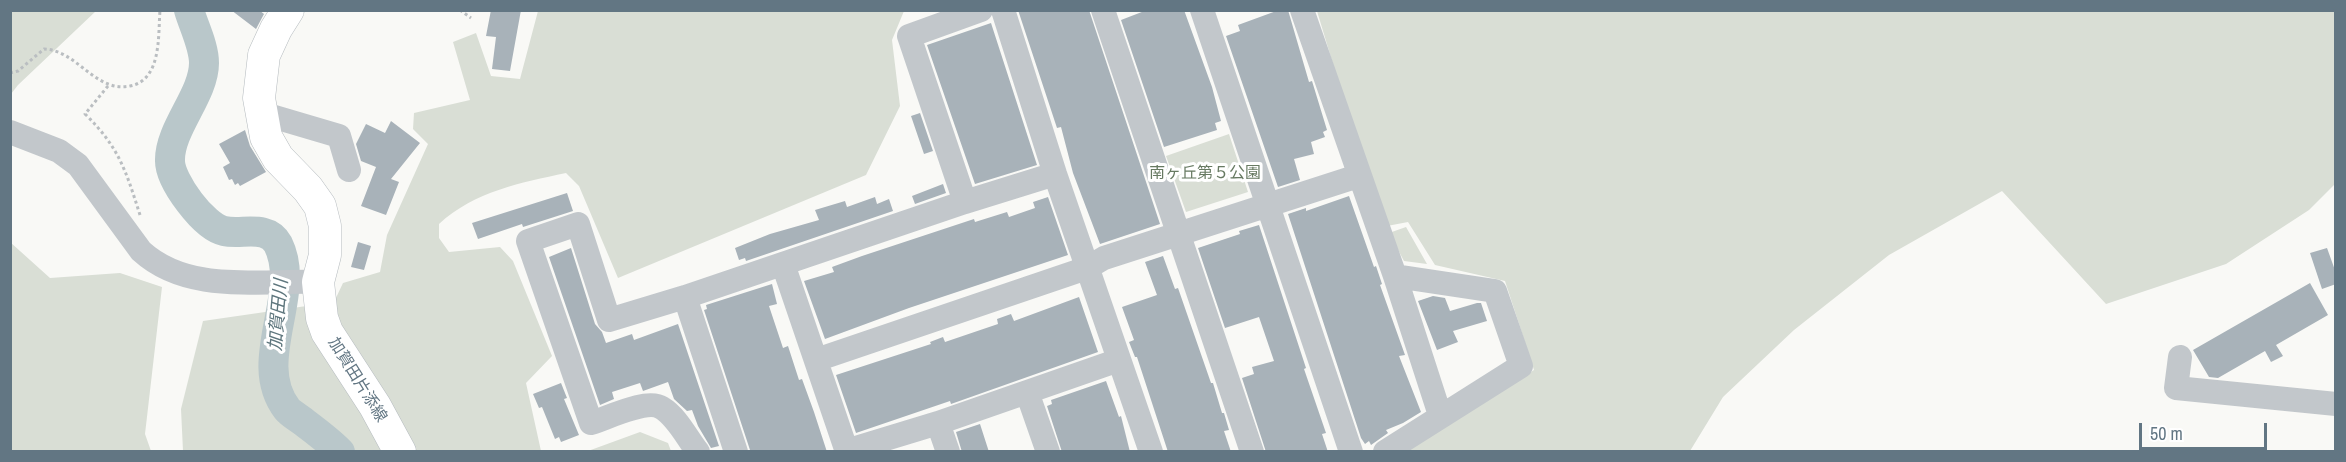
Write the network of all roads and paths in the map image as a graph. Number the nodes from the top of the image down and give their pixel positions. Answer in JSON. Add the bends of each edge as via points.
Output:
{"nodes":[{"id":1,"x":160,"y":10,"type":"edge"},
{"id":2,"x":288,"y":10,"type":"edge"},
{"id":3,"x":460,"y":10,"type":"edge"},
{"id":4,"x":981,"y":10,"type":"edge"},
{"id":5,"x":1003,"y":10,"type":"edge"},
{"id":6,"x":1103,"y":10,"type":"edge"},
{"id":7,"x":1302,"y":10,"type":"edge"},
{"id":8,"x":1207,"y":12,"type":"edge"},
{"id":9,"x":471,"y":18,"type":"dead end"},
{"id":10,"x":10,"y":73,"type":"edge"},
{"id":11,"x":108,"y":86,"type":"junction"},
{"id":12,"x":261,"y":113,"type":"junction"},
{"id":13,"x":10,"y":132,"type":"edge"},
{"id":14,"x":349,"y":170,"type":"dead end"},
{"id":15,"x":1055,"y":174,"type":"junction"},
{"id":16,"x":1358,"y":176,"type":"junction"},
{"id":17,"x":965,"y":202,"type":"junction"},
{"id":18,"x":1267,"y":205,"type":"junction"},
{"id":19,"x":141,"y":217,"type":"dead end"},
{"id":20,"x":1180,"y":233,"type":"junction"},
{"id":21,"x":783,"y":264,"type":"junction"},
{"id":22,"x":1087,"y":268,"type":"junction"},
{"id":23,"x":1395,"y":276,"type":"junction"},
{"id":24,"x":312,"y":282,"type":"junction"},
{"id":25,"x":685,"y":297,"type":"junction"},
{"id":26,"x":2180,"y":357,"type":"dead end"},
{"id":27,"x":816,"y":360,"type":"junction"},
{"id":28,"x":1119,"y":360,"type":"junction"},
{"id":29,"x":1027,"y":392,"type":"junction"},
{"id":30,"x":2336,"y":404,"type":"edge"},
{"id":31,"x":1440,"y":415,"type":"junction"},
{"id":32,"x":938,"y":423,"type":"junction"},
{"id":33,"x":401,"y":451,"type":"edge"},
{"id":34,"x":847,"y":451,"type":"edge"},
{"id":35,"x":698,"y":452,"type":"edge"},
{"id":36,"x":736,"y":452,"type":"edge"},
{"id":37,"x":948,"y":452,"type":"edge"},
{"id":38,"x":1047,"y":452,"type":"edge"},
{"id":39,"x":1150,"y":452,"type":"edge"},
{"id":40,"x":1252,"y":452,"type":"edge"},
{"id":41,"x":1351,"y":452,"type":"edge"},
{"id":42,"x":1385,"y":452,"type":"edge"}],
"edges":[{"from":1,"to":11,"type":"path","via":[[154,66],[136,85]]},
{"from":2,"to":12,"type":"main road","name":"加賀田片添線","via":[[264,55]]},
{"from":3,"to":9,"type":"path"},
{"from":4,"to":17,"type":"street","via":[[909,36]]},
{"from":5,"to":15,"type":"street"},
{"from":6,"to":20,"type":"street"},
{"from":7,"to":16,"type":"street"},
{"from":8,"to":18,"type":"street"},
{"from":10,"to":11,"type":"path","via":[[44,49],[50,49]]},
{"from":11,"to":19,"type":"path","via":[[84,114],[113,147],[129,177]]},
{"from":12,"to":14,"type":"street","via":[[339,136]]},
{"from":12,"to":24,"type":"main road","name":"加賀田片添線","via":[[266,137],[278,158],[320,206],[325,255]]},
{"from":13,"to":24,"type":"street","via":[[59,151],[78,165],[154,262],[186,277]]},
{"from":15,"to":17,"type":"street"},
{"from":15,"to":22,"type":"street"},
{"from":16,"to":18,"type":"street"},
{"from":16,"to":23,"type":"street"},
{"from":17,"to":21,"type":"street"},
{"from":18,"to":20,"type":"street"},
{"from":18,"to":41,"type":"street"},
{"from":20,"to":22,"type":"street","via":[[1104,258]]},
{"from":20,"to":40,"type":"street"},
{"from":21,"to":25,"type":"street"},
{"from":21,"to":27,"type":"street"},
{"from":22,"to":27,"type":"street"},
{"from":22,"to":28,"type":"street"},
{"from":23,"to":31,"type":"street"},
{"from":23,"to":31,"type":"street","via":[[1495,291],[1521,366]]},
{"from":24,"to":33,"type":"main road","name":"加賀田片添線","via":[[327,332]]},
{"from":25,"to":35,"type":"street","via":[[609,320],[578,224],[528,241],[591,423],[648,404],[662,407]]},
{"from":25,"to":36,"type":"street"},
{"from":26,"to":30,"type":"street","via":[[2176,388]]},
{"from":27,"to":34,"type":"street"},
{"from":28,"to":29,"type":"street"},
{"from":28,"to":39,"type":"street"},
{"from":29,"to":32,"type":"street"},
{"from":29,"to":38,"type":"street"},
{"from":31,"to":42,"type":"street"},
{"from":32,"to":34,"type":"street"},
{"from":32,"to":37,"type":"street"}]}
